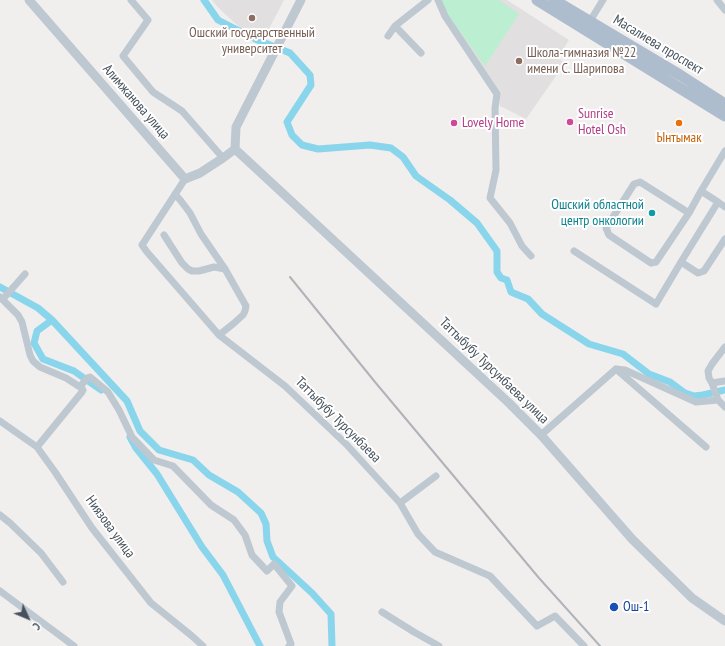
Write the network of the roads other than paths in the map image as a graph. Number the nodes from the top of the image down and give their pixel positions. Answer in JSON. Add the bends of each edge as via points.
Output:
{"nodes":[{"id":1,"x":29,"y":0,"type":"edge"},
{"id":2,"x":131,"y":0,"type":"edge"},
{"id":3,"x":301,"y":0,"type":"edge"},
{"id":4,"x":428,"y":0,"type":"edge"},
{"id":5,"x":438,"y":0,"type":"edge"},
{"id":6,"x":537,"y":0,"type":"edge"},
{"id":7,"x":554,"y":0,"type":"edge"},
{"id":8,"x":603,"y":0,"type":"edge"},
{"id":9,"x":716,"y":0,"type":"edge"},
{"id":10,"x":725,"y":10,"type":"edge"},
{"id":11,"x":590,"y":22,"type":"junction"},
{"id":12,"x":395,"y":26,"type":"junction"},
{"id":13,"x":388,"y":36,"type":"dead end"},
{"id":14,"x":421,"y":53,"type":"dead end"},
{"id":15,"x":725,"y":104,"type":"edge"},
{"id":16,"x":725,"y":116,"type":"edge"},
{"id":17,"x":235,"y":149,"type":"junction"},
{"id":18,"x":725,"y":151,"type":"edge"},
{"id":19,"x":223,"y":158,"type":"junction"},
{"id":20,"x":185,"y":178,"type":"junction"},
{"id":21,"x":701,"y":191,"type":"junction"},
{"id":22,"x":175,"y":194,"type":"junction"},
{"id":23,"x":718,"y":202,"type":"junction"},
{"id":24,"x":725,"y":207,"type":"edge"},
{"id":25,"x":689,"y":213,"type":"junction"},
{"id":26,"x":164,"y":235,"type":"dead end"},
{"id":27,"x":725,"y":239,"type":"edge"},
{"id":28,"x":574,"y":251,"type":"dead end"},
{"id":29,"x":531,"y":256,"type":"dead end"},
{"id":30,"x":681,"y":262,"type":"junction"},
{"id":31,"x":225,"y":268,"type":"junction"},
{"id":32,"x":25,"y":274,"type":"dead end"},
{"id":33,"x":3,"y":298,"type":"edge"},
{"id":34,"x":219,"y":335,"type":"junction"},
{"id":35,"x":725,"y":347,"type":"edge"},
{"id":36,"x":616,"y":369,"type":"junction"},
{"id":37,"x":725,"y":381,"type":"edge"},
{"id":38,"x":83,"y":382,"type":"junction"},
{"id":39,"x":713,"y":385,"type":"junction"},
{"id":40,"x":717,"y":398,"type":"junction"},
{"id":41,"x":725,"y":407,"type":"edge"},
{"id":42,"x":0,"y":421,"type":"edge"},
{"id":43,"x":541,"y":435,"type":"junction"},
{"id":44,"x":37,"y":447,"type":"junction"},
{"id":45,"x":706,"y":447,"type":"dead end"},
{"id":46,"x":436,"y":476,"type":"dead end"},
{"id":47,"x":400,"y":503,"type":"junction"},
{"id":48,"x":0,"y":515,"type":"edge"},
{"id":49,"x":63,"y":582,"type":"dead end"},
{"id":50,"x":0,"y":591,"type":"edge"},
{"id":51,"x":382,"y":612,"type":"dead end"},
{"id":52,"x":725,"y":621,"type":"edge"},
{"id":53,"x":74,"y":646,"type":"edge"},
{"id":54,"x":203,"y":646,"type":"edge"},
{"id":55,"x":288,"y":646,"type":"edge"},
{"id":56,"x":439,"y":646,"type":"edge"},
{"id":57,"x":584,"y":646,"type":"edge"}],
"edges":[{"from":1,"to":20,"type":"street","name":"Алимжанова улица"},
{"from":2,"to":19,"type":"street","via":[[148,20],[123,56],[152,92],[182,111]]},
{"from":3,"to":17,"type":"street","via":[[236,127]]},
{"from":4,"to":12,"type":"street"},
{"from":5,"to":29,"type":"street","via":[[445,16],[497,94],[496,170],[490,198]]},
{"from":6,"to":16,"type":"main road"},
{"from":7,"to":11,"type":"main road","name":"Масалиева проспект"},
{"from":8,"to":11,"type":"street"},
{"from":9,"to":10,"type":"street"},
{"from":11,"to":15,"type":"main road","name":"Масалиева проспект"},
{"from":12,"to":13,"type":"street"},
{"from":12,"to":14,"type":"street"},
{"from":17,"to":19,"type":"street"},
{"from":17,"to":43,"type":"street","name":"Таттыбубу Турсунбаева улица"},
{"from":18,"to":21,"type":"street"},
{"from":19,"to":20,"type":"street","via":[[200,173]]},
{"from":20,"to":22,"type":"street","name":"Таттыбубу Турсунбаева"},
{"from":21,"to":23,"type":"street"},
{"from":21,"to":25,"type":"street"},
{"from":22,"to":31,"type":"street","via":[[182,200],[201,234]]},
{"from":22,"to":34,"type":"street","name":"Таттыбубу Турсунбаева","via":[[142,245]]},
{"from":23,"to":24,"type":"street"},
{"from":23,"to":30,"type":"street"},
{"from":25,"to":25,"type":"street","via":[[656,262],[651,263],[609,234],[606,228],[634,184],[640,182]]},
{"from":26,"to":31,"type":"street","via":[[188,269],[192,271]]},
{"from":27,"to":30,"type":"street","via":[[704,271],[698,273]]},
{"from":28,"to":30,"type":"street","via":[[656,304]]},
{"from":31,"to":34,"type":"street","via":[[246,306],[246,311]]},
{"from":32,"to":33,"type":"street"},
{"from":33,"to":38,"type":"street","via":[[22,322],[33,361],[40,367],[66,378]]},
{"from":34,"to":47,"type":"street","name":"Таттыбубу Турсунбаева","via":[[285,386],[346,444]]},
{"from":35,"to":39,"type":"street","via":[[708,371]]},
{"from":36,"to":40,"type":"street","via":[[625,370],[696,402]]},
{"from":36,"to":43,"type":"street"},
{"from":36,"to":45,"type":"street"},
{"from":37,"to":39,"type":"street"},
{"from":38,"to":44,"type":"street","via":[[82,392]]},
{"from":38,"to":55,"type":"street","via":[[90,377],[108,392],[132,437],[154,460],[173,466],[211,505],[234,520],[244,535],[252,555],[267,571],[274,564],[292,586],[280,602],[279,612],[291,644]]},
{"from":39,"to":40,"type":"street"},
{"from":40,"to":41,"type":"street"},
{"from":42,"to":44,"type":"street","name":"Ниязова улица"},
{"from":43,"to":52,"type":"street","name":"Таттыбубу Турсунбаева улица","via":[[632,539],[692,598]]},
{"from":44,"to":54,"type":"street","name":"Ниязова улица","via":[[92,528],[151,602]]},
{"from":46,"to":47,"type":"street"},
{"from":47,"to":57,"type":"street","name":"Таттыбубу Турсунбаева","via":[[418,534],[436,552],[490,576],[537,626],[554,616]]},
{"from":48,"to":49,"type":"street","via":[[41,553]]},
{"from":50,"to":53,"type":"street"},
{"from":51,"to":56,"type":"street"}]}
